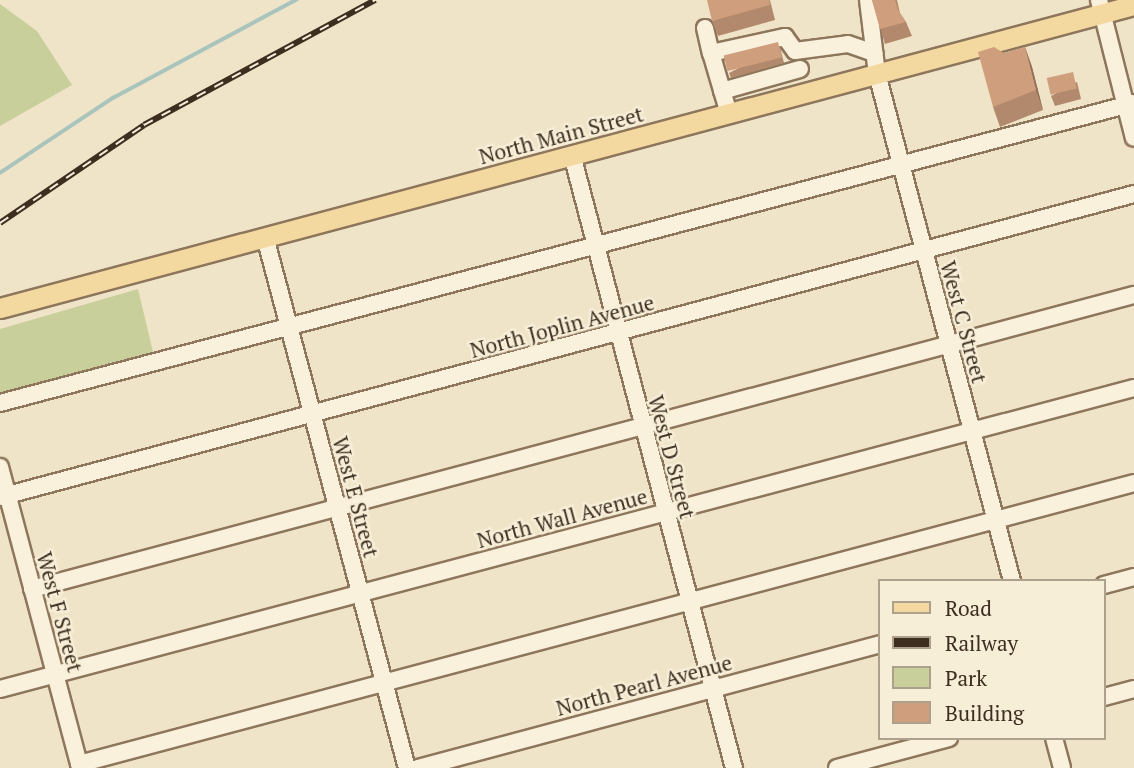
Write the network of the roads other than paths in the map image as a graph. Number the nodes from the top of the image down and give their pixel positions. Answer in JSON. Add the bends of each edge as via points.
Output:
{"nodes":[{"id":1,"x":868,"y":0,"type":"edge"},
{"id":2,"x":1134,"y":5,"type":"edge"},
{"id":3,"x":1100,"y":7,"type":"edge"},
{"id":4,"x":705,"y":29,"type":"dead end"},
{"id":5,"x":795,"y":51,"type":"junction"},
{"id":6,"x":712,"y":53,"type":"junction"},
{"id":7,"x":874,"y":53,"type":"junction"},
{"id":8,"x":761,"y":60,"type":"junction"},
{"id":9,"x":736,"y":67,"type":"junction"},
{"id":10,"x":800,"y":69,"type":"junction"},
{"id":11,"x":877,"y":74,"type":"junction"},
{"id":12,"x":723,"y":91,"type":"junction"},
{"id":13,"x":807,"y":93,"type":"junction"},
{"id":14,"x":1130,"y":105,"type":"edge"},
{"id":15,"x":729,"y":114,"type":"junction"},
{"id":16,"x":1134,"y":138,"type":"edge"},
{"id":17,"x":572,"y":155,"type":"junction"},
{"id":18,"x":901,"y":165,"type":"junction"},
{"id":19,"x":1134,"y":194,"type":"edge"},
{"id":20,"x":265,"y":237,"type":"junction"},
{"id":21,"x":596,"y":246,"type":"junction"},
{"id":22,"x":923,"y":250,"type":"junction"},
{"id":23,"x":1134,"y":295,"type":"edge"},
{"id":24,"x":0,"y":308,"type":"edge"},
{"id":25,"x":289,"y":327,"type":"junction"},
{"id":26,"x":618,"y":332,"type":"junction"},
{"id":27,"x":948,"y":344,"type":"junction"},
{"id":28,"x":1134,"y":388,"type":"edge"},
{"id":29,"x":0,"y":403,"type":"edge"},
{"id":30,"x":313,"y":415,"type":"junction"},
{"id":31,"x":642,"y":426,"type":"junction"},
{"id":32,"x":972,"y":431,"type":"junction"},
{"id":33,"x":0,"y":467,"type":"edge"},
{"id":34,"x":1134,"y":483,"type":"edge"},
{"id":35,"x":4,"y":496,"type":"edge"},
{"id":36,"x":337,"y":508,"type":"junction"},
{"id":37,"x":665,"y":512,"type":"junction"},
{"id":38,"x":995,"y":520,"type":"junction"},
{"id":39,"x":1134,"y":577,"type":"edge"},
{"id":40,"x":1011,"y":579,"type":"edge"},
{"id":41,"x":1106,"y":584,"type":"edge"},
{"id":42,"x":33,"y":589,"type":"junction"},
{"id":43,"x":360,"y":593,"type":"junction"},
{"id":44,"x":689,"y":601,"type":"junction"},
{"id":45,"x":878,"y":646,"type":"edge"},
{"id":46,"x":55,"y":674,"type":"junction"},
{"id":47,"x":384,"y":683,"type":"junction"},
{"id":48,"x":713,"y":688,"type":"junction"},
{"id":49,"x":0,"y":689,"type":"edge"},
{"id":50,"x":1134,"y":689,"type":"edge"},
{"id":51,"x":1106,"y":696,"type":"edge"},
{"id":52,"x":942,"y":740,"type":"edge"},
{"id":53,"x":1055,"y":740,"type":"edge"},
{"id":54,"x":79,"y":766,"type":"edge"},
{"id":55,"x":407,"y":768,"type":"edge"},
{"id":56,"x":418,"y":768,"type":"edge"},
{"id":57,"x":734,"y":768,"type":"edge"},
{"id":58,"x":837,"y":768,"type":"edge"},
{"id":59,"x":1062,"y":768,"type":"edge"}],
"edges":[{"from":1,"to":7,"type":"street","name":"West C Street"},
{"from":2,"to":3,"type":"main road","name":"North Main Street"},
{"from":3,"to":11,"type":"main road","name":"North Main Street"},
{"from":3,"to":14,"type":"street"},
{"from":4,"to":6,"type":"street"},
{"from":5,"to":7,"type":"street","via":[[848,44]]},
{"from":5,"to":8,"type":"street","via":[[785,37]]},
{"from":5,"to":10,"type":"street"},
{"from":6,"to":9,"type":"street"},
{"from":6,"to":12,"type":"street"},
{"from":7,"to":11,"type":"street","name":"West C Street"},
{"from":8,"to":9,"type":"street"},
{"from":8,"to":9,"type":"street"},
{"from":8,"to":10,"type":"street"},
{"from":9,"to":12,"type":"street"},
{"from":10,"to":13,"type":"street"},
{"from":11,"to":13,"type":"main road","name":"North Main Street"},
{"from":11,"to":18,"type":"street","name":"West C Street"},
{"from":12,"to":15,"type":"street"},
{"from":13,"to":15,"type":"main road","name":"North Main Street"},
{"from":14,"to":16,"type":"street"},
{"from":14,"to":18,"type":"street"},
{"from":15,"to":17,"type":"main road","name":"North Main Street"},
{"from":17,"to":20,"type":"main road","name":"North Main Street"},
{"from":17,"to":21,"type":"street","name":"West D Street"},
{"from":18,"to":21,"type":"street"},
{"from":18,"to":22,"type":"street","name":"West C Street"},
{"from":19,"to":22,"type":"street","name":"North Joplin Avenue"},
{"from":20,"to":24,"type":"main road","name":"North Main Street"},
{"from":20,"to":25,"type":"street","name":"West E Street"},
{"from":21,"to":25,"type":"street"},
{"from":21,"to":26,"type":"street","name":"West D Street"},
{"from":22,"to":26,"type":"street","name":"North Joplin Avenue"},
{"from":22,"to":27,"type":"street","name":"West C Street"},
{"from":23,"to":27,"type":"street"},
{"from":25,"to":29,"type":"street"},
{"from":25,"to":30,"type":"street","name":"West E Street"},
{"from":26,"to":30,"type":"street","name":"North Joplin Avenue"},
{"from":26,"to":31,"type":"street","name":"West D Street"},
{"from":27,"to":31,"type":"street"},
{"from":27,"to":32,"type":"street","name":"West C Street"},
{"from":28,"to":32,"type":"street","name":"North Wall Avenue"},
{"from":30,"to":35,"type":"street","name":"North Joplin Avenue"},
{"from":30,"to":36,"type":"street","name":"West E Street"},
{"from":31,"to":36,"type":"street"},
{"from":31,"to":37,"type":"street","name":"West D Street"},
{"from":32,"to":37,"type":"street","name":"North Wall Avenue"},
{"from":32,"to":38,"type":"street","name":"West C Street"},
{"from":33,"to":35,"type":"street","name":"West F Street"},
{"from":34,"to":38,"type":"street"},
{"from":35,"to":42,"type":"street","name":"West F Street"},
{"from":36,"to":42,"type":"street"},
{"from":36,"to":43,"type":"street","name":"West E Street"},
{"from":37,"to":43,"type":"street","name":"North Wall Avenue"},
{"from":37,"to":44,"type":"street","name":"West D Street"},
{"from":38,"to":40,"type":"street","name":"West C Street"},
{"from":38,"to":44,"type":"street"},
{"from":39,"to":41,"type":"street"},
{"from":42,"to":46,"type":"street","name":"West F Street"},
{"from":43,"to":46,"type":"street","name":"North Wall Avenue"},
{"from":43,"to":47,"type":"street","name":"West E Street"},
{"from":44,"to":47,"type":"street"},
{"from":44,"to":48,"type":"street","name":"West D Street"},
{"from":45,"to":48,"type":"street","name":"North Pearl Avenue"},
{"from":46,"to":49,"type":"street","name":"North Wall Avenue"},
{"from":46,"to":54,"type":"street","name":"West F Street"},
{"from":47,"to":54,"type":"street"},
{"from":47,"to":55,"type":"street","name":"West E Street"},
{"from":48,"to":56,"type":"street","name":"North Pearl Avenue"},
{"from":48,"to":57,"type":"street","name":"West D Street"},
{"from":50,"to":51,"type":"street"},
{"from":52,"to":58,"type":"street"},
{"from":53,"to":59,"type":"street"}]}
